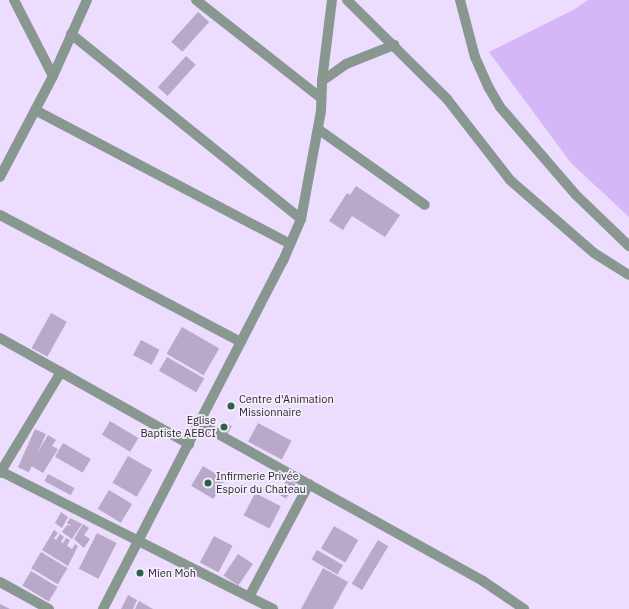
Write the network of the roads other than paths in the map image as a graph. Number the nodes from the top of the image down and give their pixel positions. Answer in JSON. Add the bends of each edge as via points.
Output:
{"nodes":[{"id":1,"x":14,"y":0,"type":"edge"},
{"id":2,"x":87,"y":0,"type":"edge"},
{"id":3,"x":196,"y":0,"type":"edge"},
{"id":4,"x":332,"y":0,"type":"edge"},
{"id":5,"x":347,"y":0,"type":"edge"},
{"id":6,"x":460,"y":0,"type":"edge"},
{"id":7,"x":72,"y":34,"type":"junction"},
{"id":8,"x":394,"y":45,"type":"junction"},
{"id":9,"x":53,"y":76,"type":"junction"},
{"id":10,"x":322,"y":81,"type":"junction"},
{"id":11,"x":321,"y":98,"type":"junction"},
{"id":12,"x":35,"y":110,"type":"junction"},
{"id":13,"x":318,"y":129,"type":"junction"},
{"id":14,"x":0,"y":177,"type":"edge"},
{"id":15,"x":425,"y":205,"type":"dead end"},
{"id":16,"x":0,"y":215,"type":"edge"},
{"id":17,"x":302,"y":219,"type":"junction"},
{"id":18,"x":290,"y":244,"type":"junction"},
{"id":19,"x":629,"y":246,"type":"edge"},
{"id":20,"x":629,"y":275,"type":"edge"},
{"id":21,"x":0,"y":338,"type":"edge"},
{"id":22,"x":241,"y":342,"type":"junction"},
{"id":23,"x":61,"y":372,"type":"junction"},
{"id":24,"x":200,"y":424,"type":"junction"},
{"id":25,"x":189,"y":444,"type":"junction"},
{"id":26,"x":0,"y":472,"type":"edge"},
{"id":27,"x":309,"y":484,"type":"junction"},
{"id":28,"x":137,"y":540,"type":"junction"},
{"id":29,"x":0,"y":582,"type":"edge"},
{"id":30,"x":249,"y":597,"type":"junction"},
{"id":31,"x":49,"y":609,"type":"edge"},
{"id":32,"x":103,"y":609,"type":"edge"},
{"id":33,"x":273,"y":609,"type":"edge"},
{"id":34,"x":524,"y":609,"type":"edge"}],
"edges":[{"from":1,"to":9,"type":"street"},
{"from":2,"to":7,"type":"street"},
{"from":3,"to":11,"type":"street"},
{"from":4,"to":10,"type":"street"},
{"from":5,"to":8,"type":"street"},
{"from":6,"to":19,"type":"street","via":[[475,57],[500,107],[576,196]]},
{"from":7,"to":9,"type":"street"},
{"from":7,"to":17,"type":"street"},
{"from":8,"to":10,"type":"street","via":[[346,64]]},
{"from":8,"to":20,"type":"street","via":[[447,99],[510,180],[594,253]]},
{"from":9,"to":12,"type":"street"},
{"from":10,"to":11,"type":"street"},
{"from":11,"to":13,"type":"street"},
{"from":12,"to":14,"type":"street"},
{"from":12,"to":18,"type":"street"},
{"from":13,"to":15,"type":"street"},
{"from":13,"to":17,"type":"street"},
{"from":16,"to":22,"type":"street"},
{"from":17,"to":18,"type":"street"},
{"from":18,"to":22,"type":"street"},
{"from":21,"to":23,"type":"street"},
{"from":22,"to":24,"type":"street"},
{"from":23,"to":25,"type":"street"},
{"from":23,"to":26,"type":"street"},
{"from":24,"to":25,"type":"street"},
{"from":24,"to":27,"type":"street"},
{"from":25,"to":28,"type":"street"},
{"from":26,"to":28,"type":"street"},
{"from":27,"to":30,"type":"street"},
{"from":27,"to":34,"type":"street","via":[[483,581]]},
{"from":28,"to":30,"type":"street"},
{"from":28,"to":32,"type":"street"},
{"from":29,"to":31,"type":"street"},
{"from":30,"to":33,"type":"street"}]}
